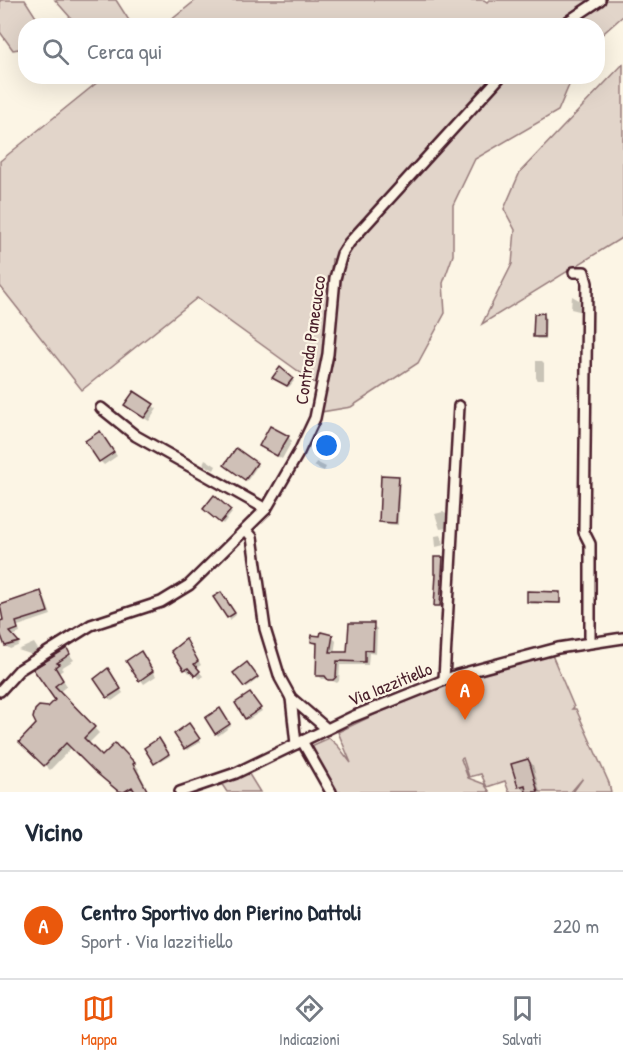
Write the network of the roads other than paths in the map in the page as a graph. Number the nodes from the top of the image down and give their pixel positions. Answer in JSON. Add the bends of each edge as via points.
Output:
{"nodes":[{"id":1,"x":600,"y":0,"type":"edge"},
{"id":2,"x":573,"y":18,"type":"edge"},
{"id":3,"x":494,"y":84,"type":"edge"},
{"id":4,"x":574,"y":272,"type":"dead end"},
{"id":5,"x":459,"y":406,"type":"dead end"},
{"id":6,"x":101,"y":408,"type":"dead end"},
{"id":7,"x":266,"y":509,"type":"junction"},
{"id":8,"x":246,"y":530,"type":"junction"},
{"id":9,"x":623,"y":638,"type":"edge"},
{"id":10,"x":590,"y":642,"type":"junction"},
{"id":11,"x":444,"y":679,"type":"junction"},
{"id":12,"x":0,"y":691,"type":"edge"},
{"id":13,"x":291,"y":698,"type":"junction"},
{"id":14,"x":327,"y":729,"type":"junction"},
{"id":15,"x":299,"y":743,"type":"junction"},
{"id":16,"x":180,"y":792,"type":"edge"},
{"id":17,"x":332,"y":792,"type":"edge"}],
"edges":[{"from":1,"to":2,"type":"street"},
{"from":3,"to":7,"type":"street","name":"Contrada Panecucco","via":[[342,254],[334,284],[325,373],[315,418]]},
{"from":4,"to":10,"type":"street","via":[[584,272],[587,283],[584,532],[590,544]]},
{"from":5,"to":11,"type":"street"},
{"from":6,"to":7,"type":"street","via":[[136,436]]},
{"from":7,"to":8,"type":"street","name":"Contrada Panecucco"},
{"from":8,"to":12,"type":"street","name":"Contrada Panecucco","via":[[189,585],[161,602],[91,625],[19,669]]},
{"from":8,"to":13,"type":"street","via":[[252,537],[265,629],[280,678]]},
{"from":9,"to":10,"type":"street","name":"Via Iazzitiello"},
{"from":10,"to":11,"type":"street","name":"Via Iazzitiello"},
{"from":11,"to":14,"type":"street","name":"Via Iazzitiello"},
{"from":13,"to":14,"type":"street"},
{"from":13,"to":15,"type":"street"},
{"from":14,"to":15,"type":"street","name":"Via Iazzitiello"},
{"from":15,"to":16,"type":"street","name":"Via Iazzitiello","via":[[236,773]]},
{"from":15,"to":17,"type":"street"}]}
